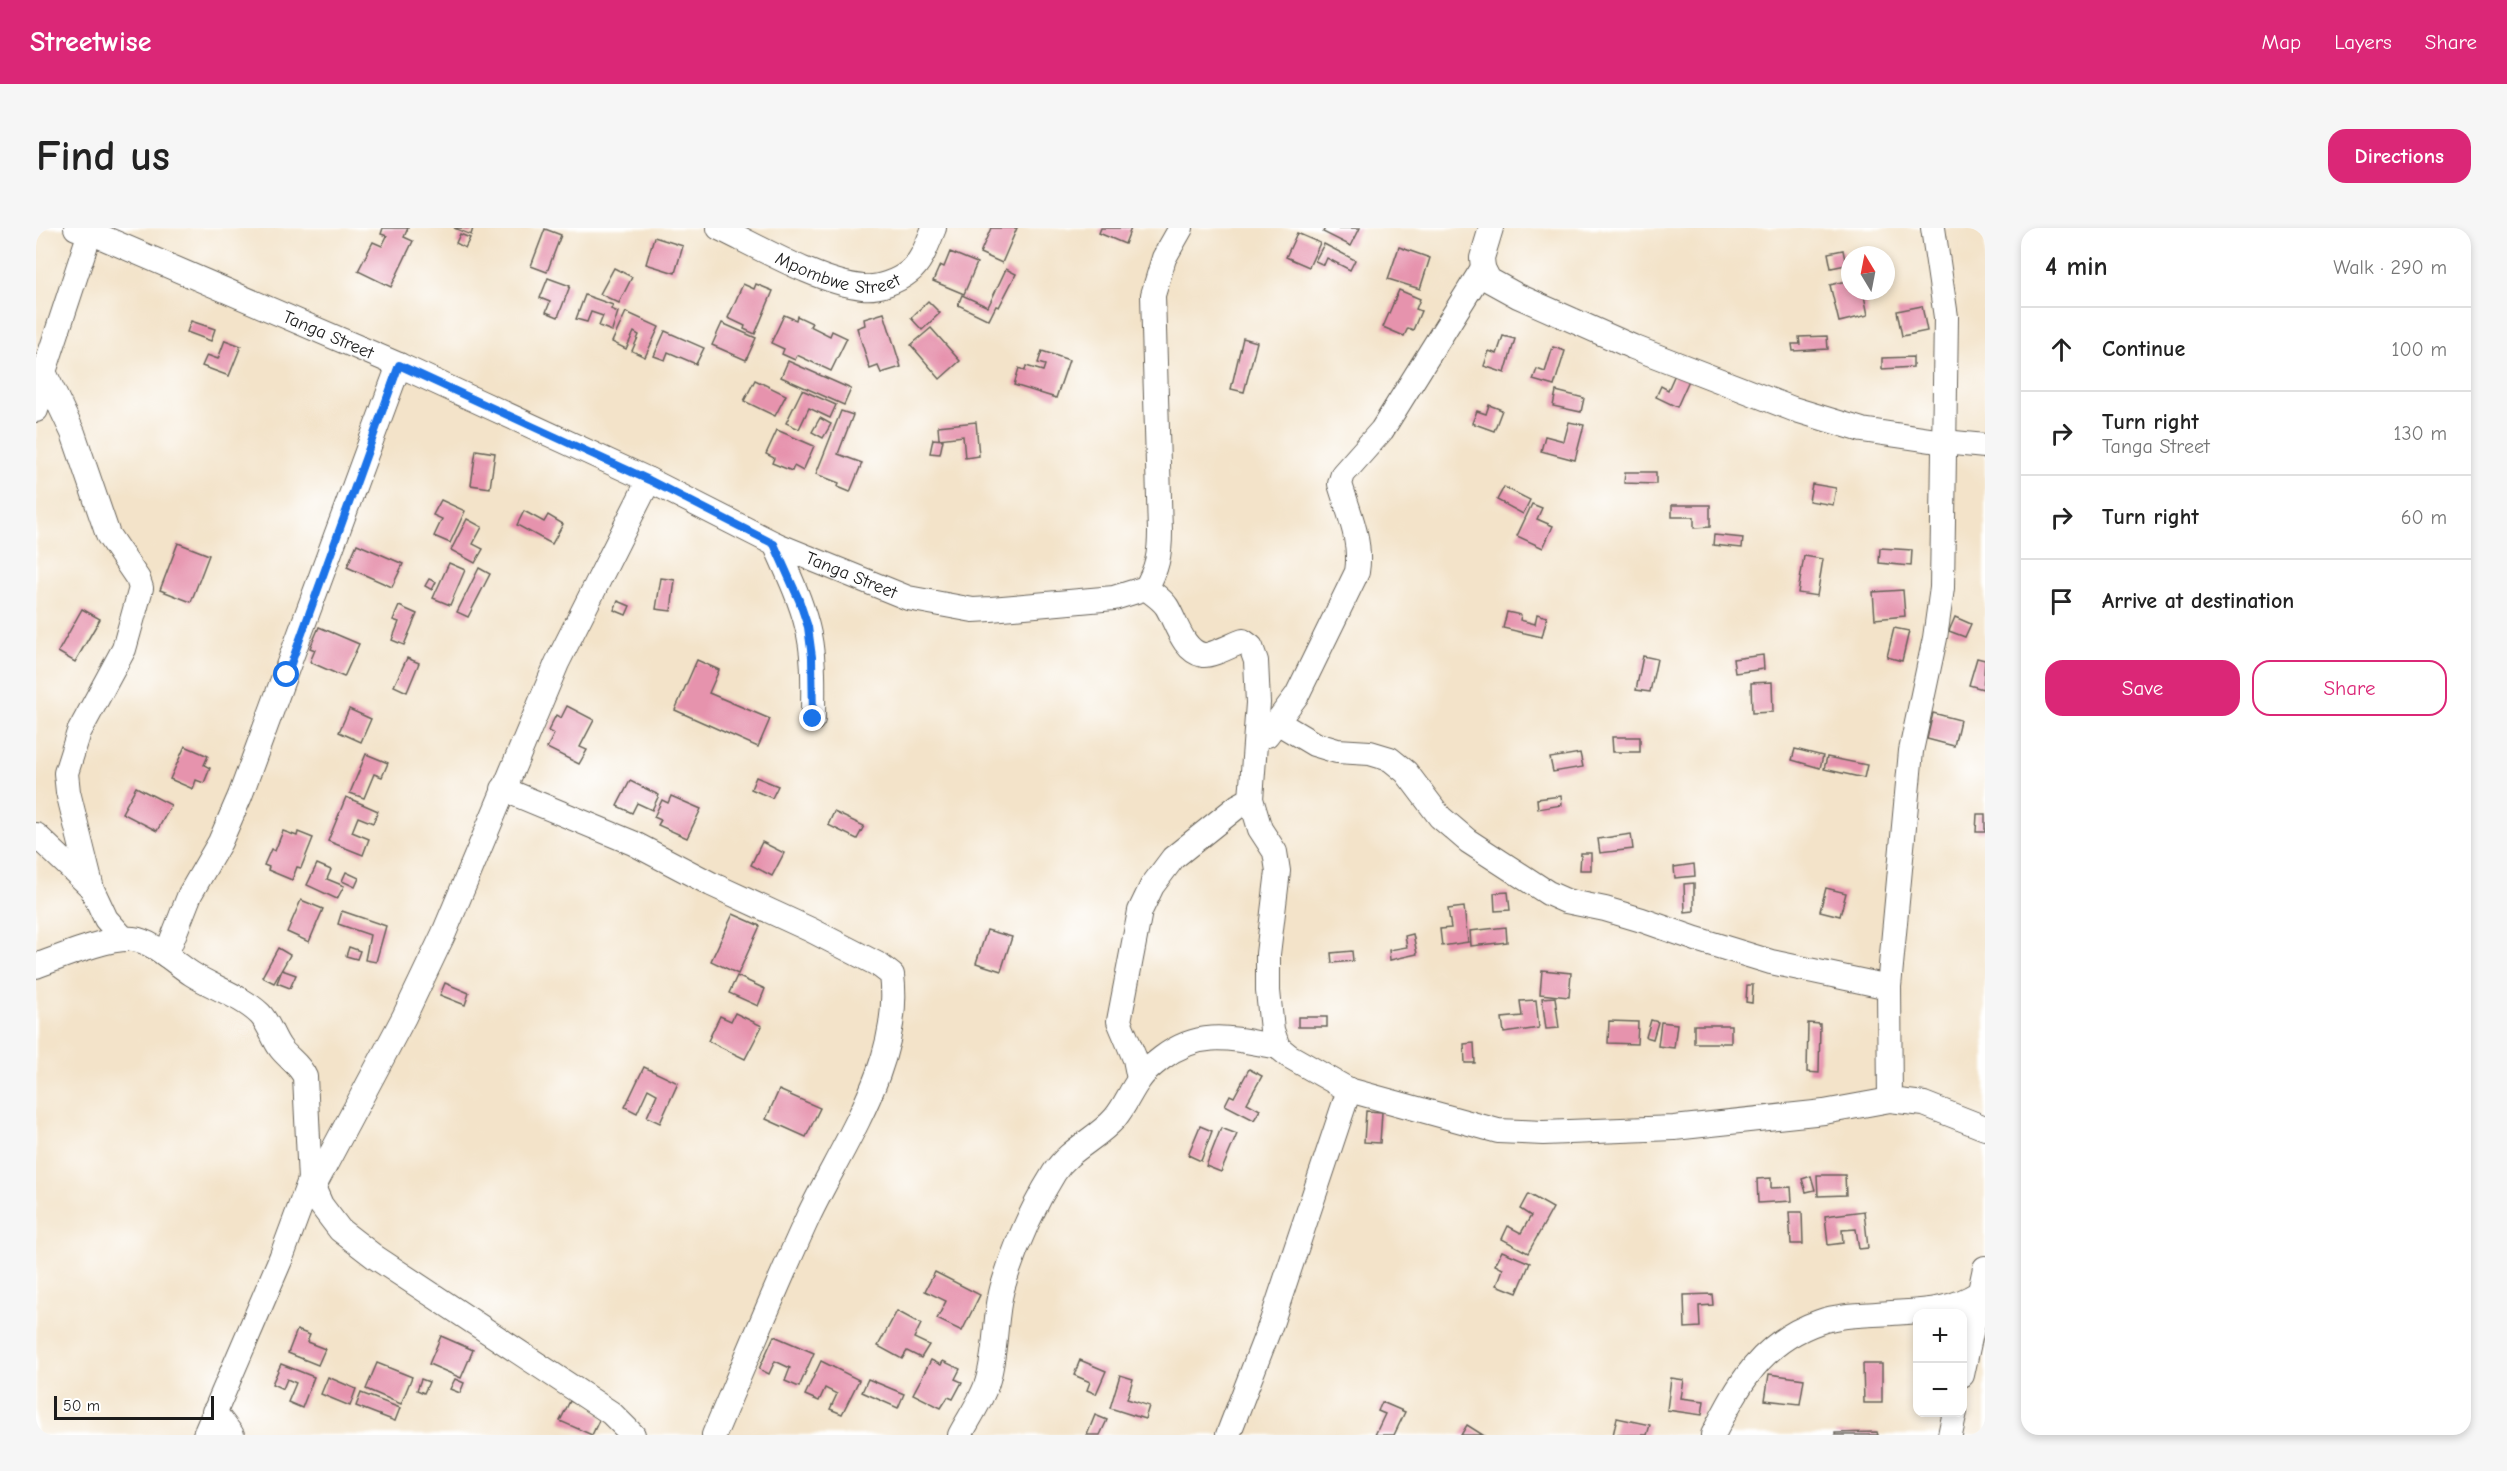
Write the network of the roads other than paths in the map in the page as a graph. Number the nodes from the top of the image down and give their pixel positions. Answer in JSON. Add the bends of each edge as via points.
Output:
{"nodes":[{"id":1,"x":719,"y":228,"type":"edge"},
{"id":2,"x":934,"y":228,"type":"edge"},
{"id":3,"x":1181,"y":228,"type":"edge"},
{"id":4,"x":1491,"y":228,"type":"edge"},
{"id":5,"x":1933,"y":228,"type":"edge"},
{"id":6,"x":83,"y":230,"type":"edge"},
{"id":7,"x":1483,"y":268,"type":"junction"},
{"id":8,"x":399,"y":365,"type":"junction"},
{"id":9,"x":44,"y":372,"type":"junction"},
{"id":10,"x":36,"y":410,"type":"edge"},
{"id":11,"x":1944,"y":442,"type":"junction"},
{"id":12,"x":1985,"y":446,"type":"edge"},
{"id":13,"x":649,"y":480,"type":"junction"},
{"id":14,"x":774,"y":544,"type":"junction"},
{"id":15,"x":1146,"y":588,"type":"junction"},
{"id":16,"x":813,"y":719,"type":"dead end"},
{"id":17,"x":1277,"y":722,"type":"junction"},
{"id":18,"x":1254,"y":754,"type":"junction"},
{"id":19,"x":503,"y":789,"type":"junction"},
{"id":20,"x":1251,"y":799,"type":"junction"},
{"id":21,"x":36,"y":835,"type":"edge"},
{"id":22,"x":92,"y":889,"type":"junction"},
{"id":23,"x":124,"y":939,"type":"junction"},
{"id":24,"x":166,"y":955,"type":"junction"},
{"id":25,"x":36,"y":966,"type":"edge"},
{"id":26,"x":1890,"y":987,"type":"junction"},
{"id":27,"x":1278,"y":1047,"type":"junction"},
{"id":28,"x":1139,"y":1079,"type":"junction"},
{"id":29,"x":1349,"y":1090,"type":"junction"},
{"id":30,"x":1890,"y":1100,"type":"junction"},
{"id":31,"x":1985,"y":1128,"type":"edge"},
{"id":32,"x":312,"y":1184,"type":"junction"},
{"id":33,"x":1985,"y":1268,"type":"edge"},
{"id":34,"x":1979,"y":1293,"type":"junction"},
{"id":35,"x":1964,"y":1363,"type":"edge"},
{"id":36,"x":214,"y":1412,"type":"junction"},
{"id":37,"x":1954,"y":1417,"type":"edge"},
{"id":38,"x":205,"y":1435,"type":"edge"},
{"id":39,"x":232,"y":1435,"type":"edge"},
{"id":40,"x":633,"y":1435,"type":"edge"},
{"id":41,"x":714,"y":1435,"type":"edge"},
{"id":42,"x":960,"y":1435,"type":"edge"},
{"id":43,"x":1228,"y":1435,"type":"edge"},
{"id":44,"x":1713,"y":1435,"type":"edge"},
{"id":45,"x":1950,"y":1435,"type":"edge"}],
"edges":[{"from":1,"to":2,"type":"street","name":"Mpombwe Street","via":[[830,280],[865,288],[892,282],[911,271]]},
{"from":3,"to":15,"type":"street","via":[[1164,258],[1153,295],[1160,552]]},
{"from":4,"to":7,"type":"street","via":[[1483,250]]},
{"from":5,"to":11,"type":"street","via":[[1946,317]]},
{"from":6,"to":8,"type":"street","name":"Tanga Street"},
{"from":6,"to":9,"type":"street"},
{"from":7,"to":11,"type":"street","via":[[1490,280],[1518,296],[1633,347],[1793,409],[1862,430]]},
{"from":7,"to":17,"type":"street","via":[[1382,430],[1340,479],[1358,544],[1357,572],[1297,695]]},
{"from":8,"to":13,"type":"street","name":"Tanga Street"},
{"from":8,"to":24,"type":"street","via":[[240,796],[220,842],[190,894]]},
{"from":9,"to":10,"type":"street"},
{"from":9,"to":22,"type":"street","via":[[73,433],[108,535],[141,588],[124,649],[79,732],[66,773]]},
{"from":11,"to":12,"type":"street"},
{"from":11,"to":26,"type":"street","via":[[1942,588],[1911,750]]},
{"from":13,"to":14,"type":"street","name":"Tanga Street"},
{"from":13,"to":19,"type":"street","via":[[557,663]]},
{"from":14,"to":15,"type":"street","name":"Tanga Street","via":[[908,598],[973,610],[1114,598]]},
{"from":14,"to":16,"type":"street","via":[[808,627]]},
{"from":15,"to":18,"type":"street","via":[[1163,601],[1193,650],[1203,655],[1243,641],[1251,647],[1256,661],[1258,703]]},
{"from":17,"to":18,"type":"street"},
{"from":17,"to":26,"type":"street","via":[[1314,744],[1390,759],[1406,772],[1440,817],[1468,841],[1566,901],[1642,920],[1771,962]]},
{"from":18,"to":20,"type":"street"},
{"from":19,"to":32,"type":"street","via":[[409,1007]]},
{"from":19,"to":41,"type":"street","via":[[633,843],[821,935],[892,975],[895,1000],[877,1076],[809,1215]]},
{"from":20,"to":27,"type":"street","via":[[1260,830],[1275,852],[1278,871],[1268,954],[1268,991]]},
{"from":20,"to":28,"type":"street","via":[[1173,858],[1152,886],[1140,911],[1119,1021]]},
{"from":21,"to":22,"type":"street"},
{"from":22,"to":23,"type":"street","via":[[105,919]]},
{"from":23,"to":24,"type":"street","via":[[137,940]]},
{"from":23,"to":25,"type":"street"},
{"from":24,"to":32,"type":"street","via":[[261,1015],[281,1048],[303,1071]]},
{"from":26,"to":30,"type":"street"},
{"from":27,"to":28,"type":"street","via":[[1222,1037],[1196,1040],[1174,1049]]},
{"from":27,"to":29,"type":"street"},
{"from":28,"to":42,"type":"street","via":[[1114,1119],[1056,1170],[1033,1211],[1002,1290],[987,1384]]},
{"from":29,"to":30,"type":"street","via":[[1498,1131],[1543,1133],[1674,1128],[1824,1112]]},
{"from":29,"to":43,"type":"street","via":[[1272,1321]]},
{"from":30,"to":31,"type":"street","via":[[1924,1104]]},
{"from":32,"to":36,"type":"street"},
{"from":32,"to":40,"type":"street","via":[[321,1205],[340,1230],[611,1413]]},
{"from":33,"to":34,"type":"street"},
{"from":34,"to":35,"type":"street"},
{"from":34,"to":44,"type":"street","via":[[1952,1307],[1853,1316],[1820,1322],[1790,1335],[1749,1370]]},
{"from":36,"to":38,"type":"street"},
{"from":36,"to":39,"type":"street"},
{"from":37,"to":45,"type":"street"}]}
